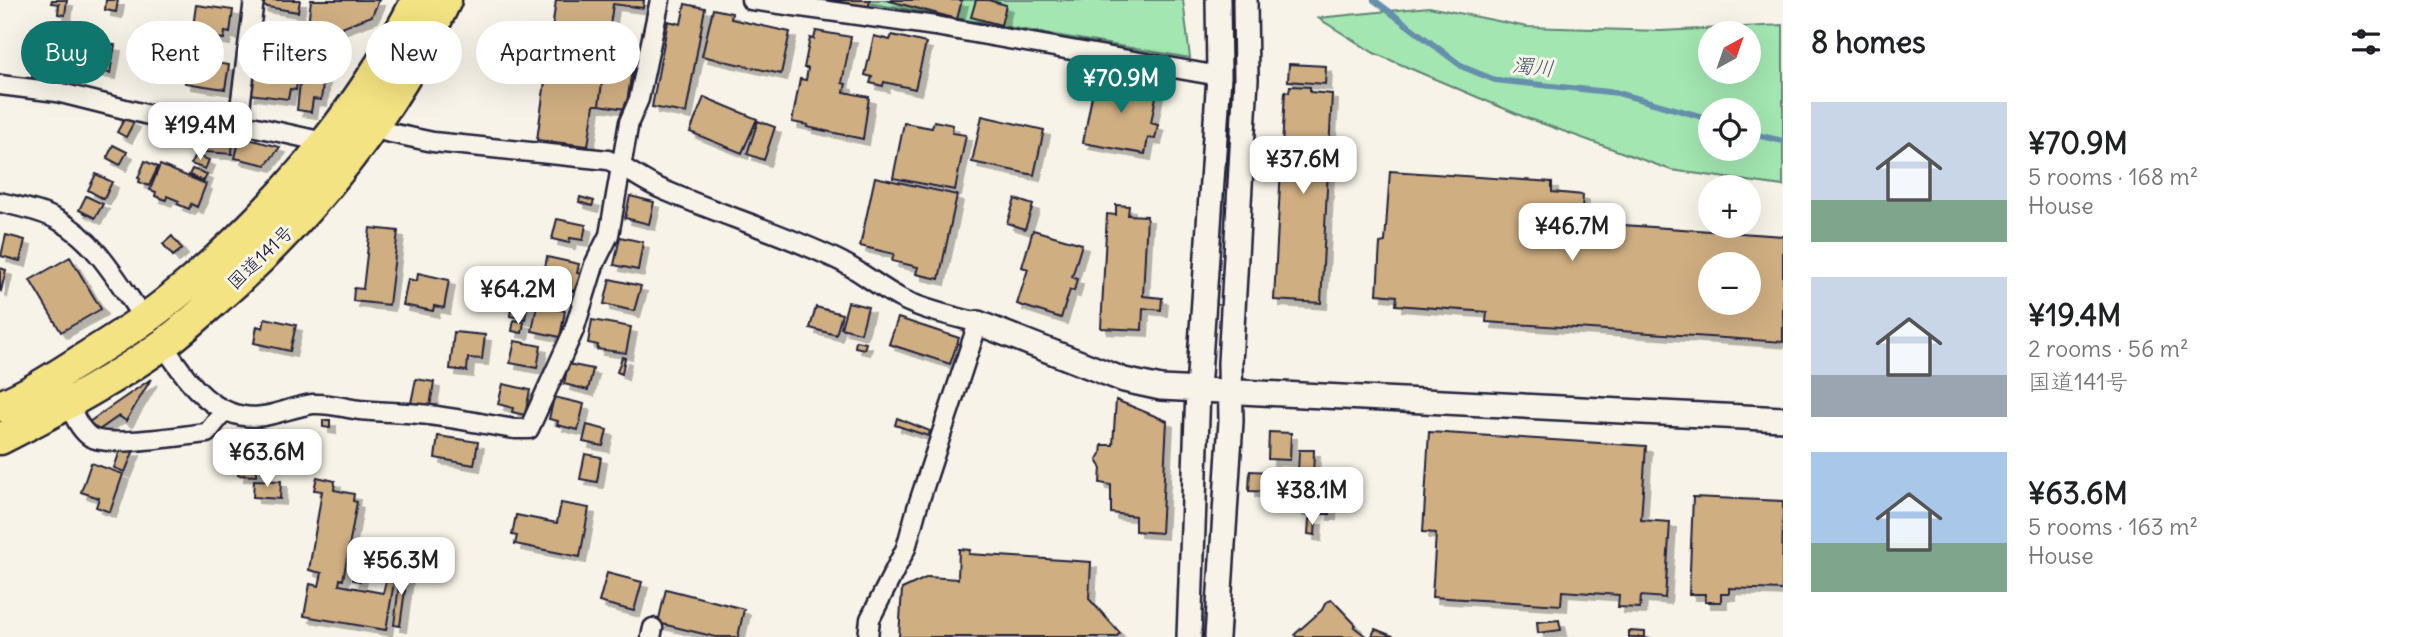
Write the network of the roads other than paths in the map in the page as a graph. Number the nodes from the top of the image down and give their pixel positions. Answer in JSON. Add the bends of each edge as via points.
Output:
{"nodes":[{"id":1,"x":254,"y":0,"type":"edge"},
{"id":2,"x":416,"y":0,"type":"edge"},
{"id":3,"x":446,"y":0,"type":"edge"},
{"id":4,"x":660,"y":0,"type":"edge"},
{"id":5,"x":751,"y":0,"type":"edge"},
{"id":6,"x":1218,"y":0,"type":"edge"},
{"id":7,"x":1245,"y":0,"type":"edge"},
{"id":8,"x":1219,"y":76,"type":"junction"},
{"id":9,"x":0,"y":85,"type":"edge"},
{"id":10,"x":238,"y":123,"type":"junction"},
{"id":11,"x":374,"y":125,"type":"junction"},
{"id":12,"x":324,"y":142,"type":"junction"},
{"id":13,"x":623,"y":166,"type":"junction"},
{"id":14,"x":0,"y":202,"type":"edge"},
{"id":15,"x":144,"y":319,"type":"junction"},
{"id":16,"x":978,"y":323,"type":"junction"},
{"id":17,"x":163,"y":345,"type":"junction"},
{"id":18,"x":1198,"y":390,"type":"junction"},
{"id":19,"x":1231,"y":391,"type":"junction"},
{"id":20,"x":69,"y":404,"type":"junction"},
{"id":21,"x":0,"y":406,"type":"edge"},
{"id":22,"x":225,"y":410,"type":"junction"},
{"id":23,"x":1783,"y":419,"type":"edge"},
{"id":24,"x":0,"y":439,"type":"edge"},
{"id":25,"x":868,"y":637,"type":"edge"},
{"id":26,"x":1189,"y":637,"type":"edge"},
{"id":27,"x":1217,"y":637,"type":"edge"}],
"edges":[{"from":1,"to":10,"type":"street"},
{"from":2,"to":12,"type":"highway","name":"国道141号","via":[[372,76]]},
{"from":3,"to":11,"type":"highway","name":"国道141号"},
{"from":4,"to":13,"type":"street","via":[[639,99],[629,122]]},
{"from":5,"to":8,"type":"street","via":[[935,26]]},
{"from":6,"to":8,"type":"street"},
{"from":7,"to":19,"type":"street","via":[[1246,79]]},
{"from":8,"to":18,"type":"street"},
{"from":9,"to":10,"type":"street","via":[[57,92],[181,123]]},
{"from":10,"to":12,"type":"street"},
{"from":11,"to":13,"type":"street","via":[[433,142],[594,158]]},
{"from":11,"to":17,"type":"highway","name":"国道141号","via":[[268,253]]},
{"from":12,"to":15,"type":"highway","name":"国道141号","via":[[261,215]]},
{"from":13,"to":16,"type":"street","via":[[662,190],[838,260],[921,308]]},
{"from":13,"to":22,"type":"street","via":[[609,236],[529,429],[335,404],[312,404],[270,417]]},
{"from":14,"to":15,"type":"street","via":[[34,210],[75,232],[91,246]]},
{"from":15,"to":21,"type":"highway","name":"国道141号"},
{"from":16,"to":18,"type":"street","via":[[1124,380]]},
{"from":16,"to":25,"type":"street","via":[[906,548],[870,619]]},
{"from":17,"to":20,"type":"highway","name":"国道141号"},
{"from":17,"to":22,"type":"street","via":[[201,395]]},
{"from":18,"to":19,"type":"street"},
{"from":18,"to":26,"type":"street"},
{"from":19,"to":23,"type":"street"},
{"from":19,"to":27,"type":"street"},
{"from":20,"to":22,"type":"street","via":[[91,438],[112,442],[207,433]]},
{"from":20,"to":24,"type":"highway","name":"国道141号"}]}
